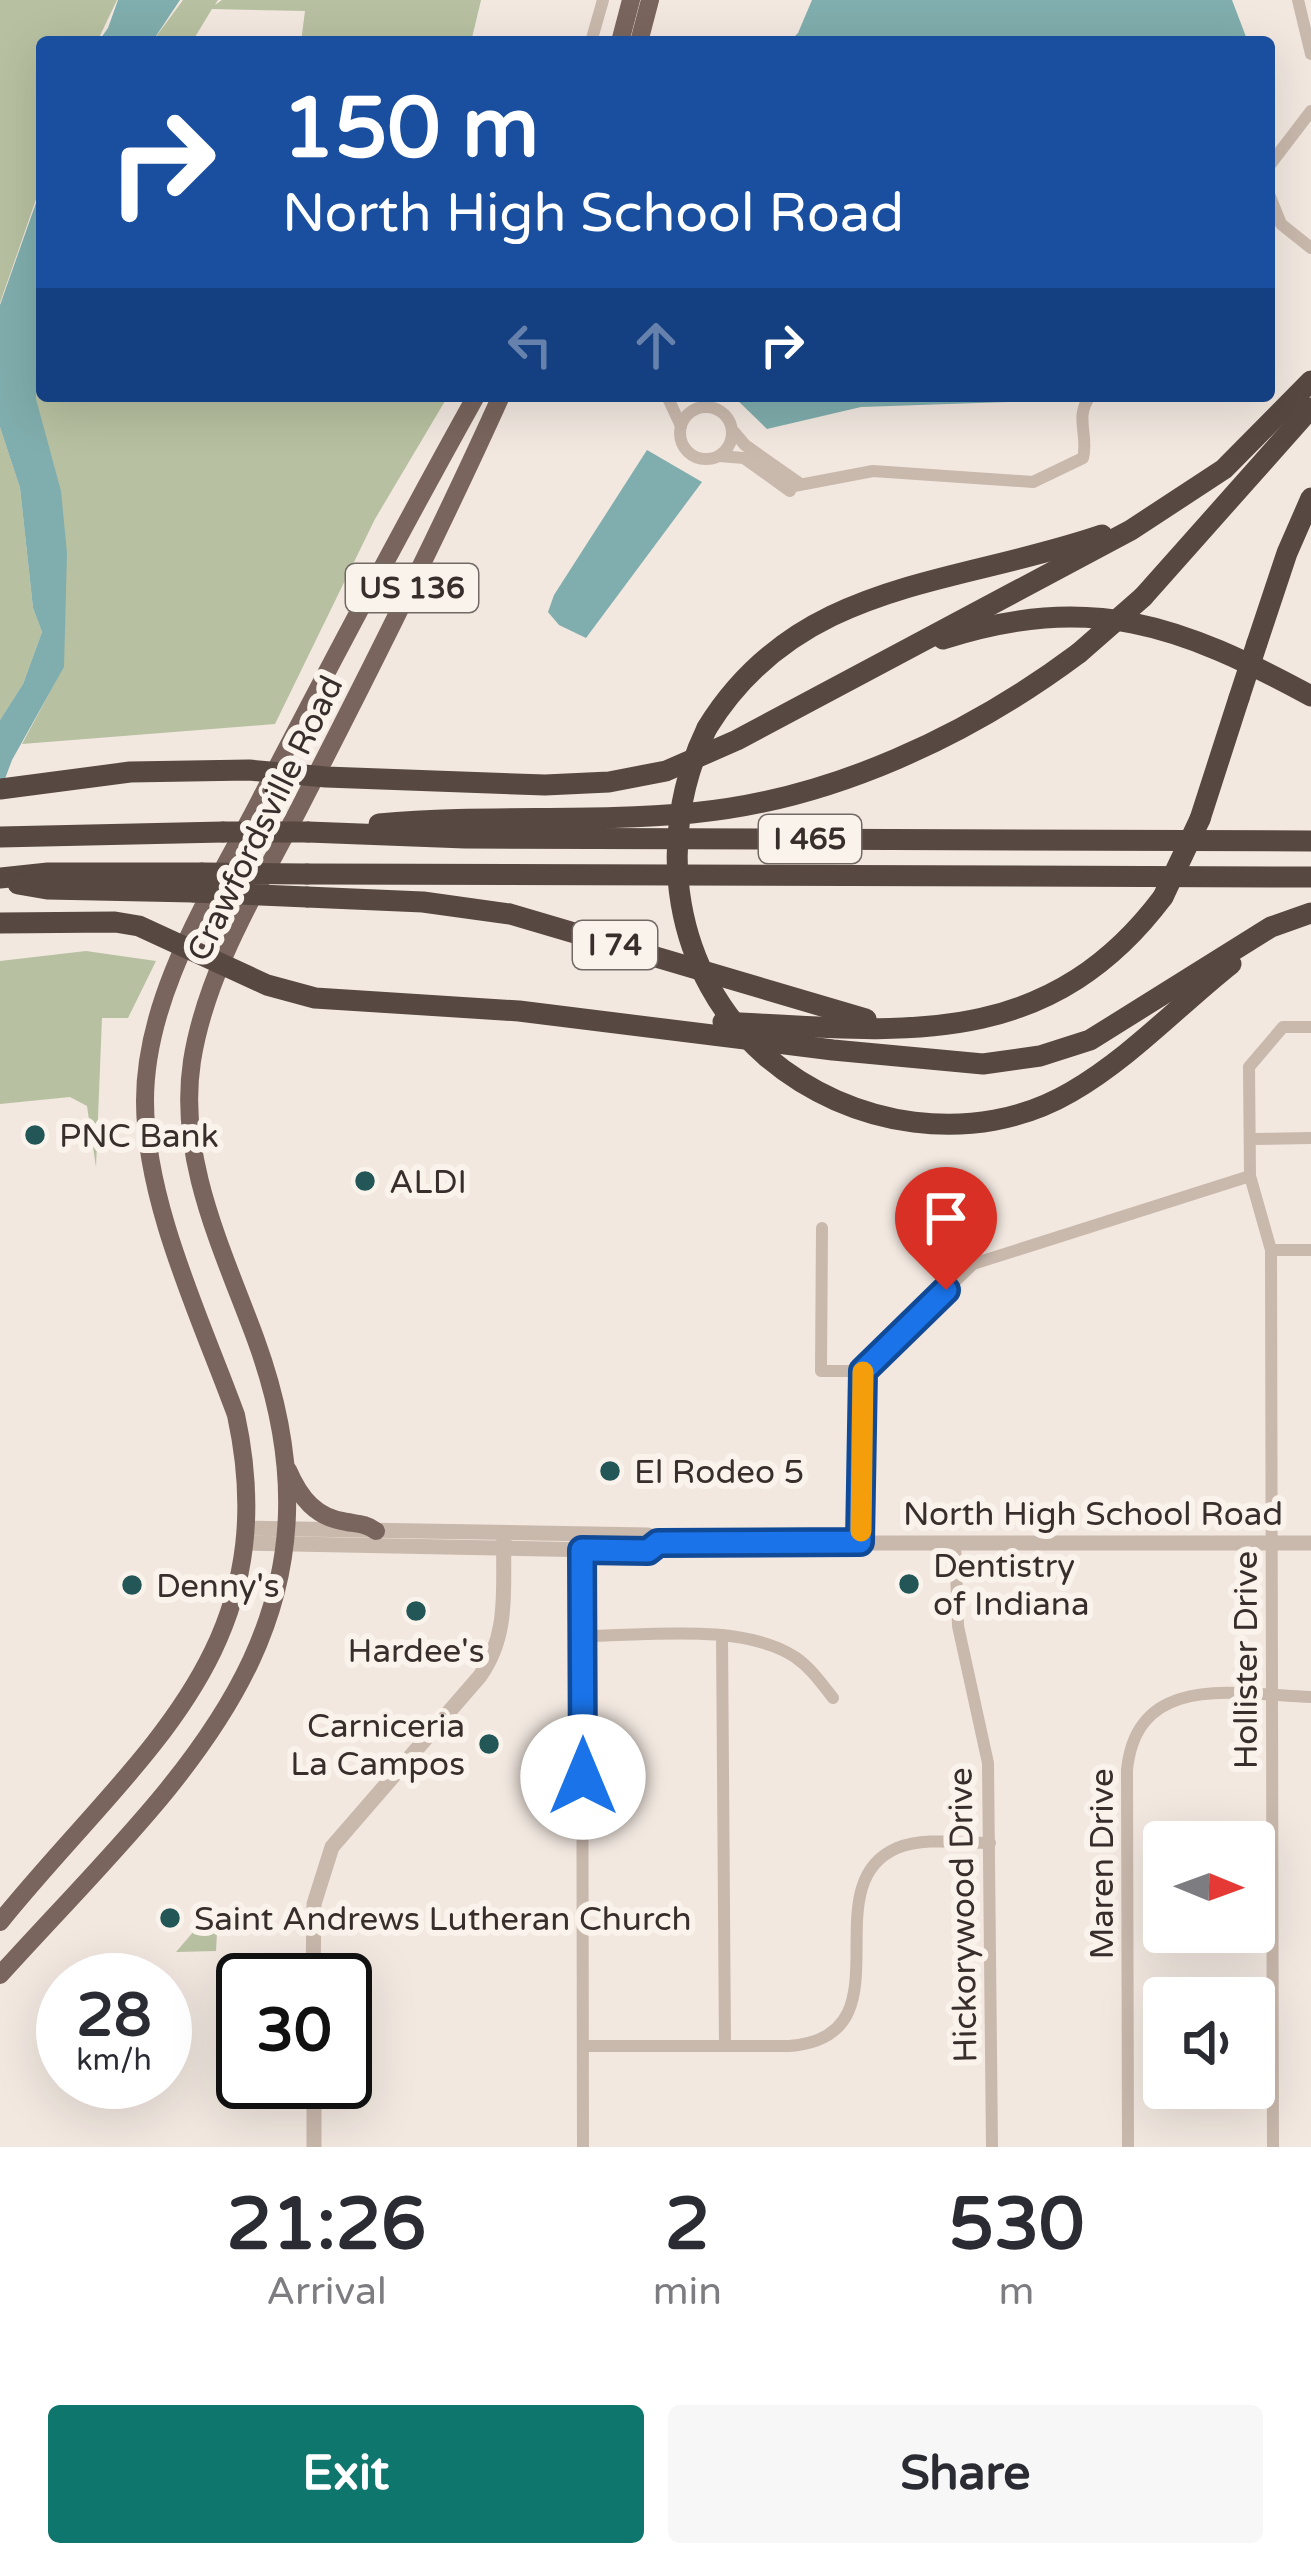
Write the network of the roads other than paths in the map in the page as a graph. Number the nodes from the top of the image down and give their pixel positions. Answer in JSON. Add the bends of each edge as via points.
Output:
{"nodes":[{"id":1,"x":603,"y":0,"type":"edge"},
{"id":2,"x":631,"y":0,"type":"edge"},
{"id":3,"x":650,"y":0,"type":"edge"},
{"id":4,"x":1298,"y":0,"type":"edge"},
{"id":5,"x":593,"y":36,"type":"edge"},
{"id":6,"x":622,"y":36,"type":"edge"},
{"id":7,"x":641,"y":36,"type":"edge"},
{"id":8,"x":1311,"y":54,"type":"edge"},
{"id":9,"x":1311,"y":111,"type":"edge"},
{"id":10,"x":1275,"y":158,"type":"edge"},
{"id":11,"x":1275,"y":209,"type":"edge"},
{"id":12,"x":1311,"y":248,"type":"edge"},
{"id":13,"x":1311,"y":381,"type":"edge"},
{"id":14,"x":473,"y":402,"type":"edge"},
{"id":15,"x":498,"y":402,"type":"edge"},
{"id":16,"x":670,"y":402,"type":"edge"},
{"id":17,"x":687,"y":402,"type":"edge"},
{"id":18,"x":1087,"y":402,"type":"edge"},
{"id":19,"x":701,"y":407,"type":"junction"},
{"id":20,"x":1311,"y":408,"type":"edge"},
{"id":21,"x":681,"y":426,"type":"junction"},
{"id":22,"x":733,"y":430,"type":"junction"},
{"id":23,"x":718,"y":457,"type":"junction"},
{"id":24,"x":794,"y":486,"type":"junction"},
{"id":25,"x":1311,"y":498,"type":"edge"},
{"id":26,"x":1179,"y":500,"type":"junction"},
{"id":27,"x":876,"y":668,"type":"junction"},
{"id":28,"x":1311,"y":696,"type":"edge"},
{"id":29,"x":274,"y":774,"type":"junction"},
{"id":30,"x":316,"y":776,"type":"junction"},
{"id":31,"x":0,"y":789,"type":"edge"},
{"id":32,"x":308,"y":832,"type":"junction"},
{"id":33,"x":0,"y":837,"type":"edge"},
{"id":34,"x":1311,"y":841,"type":"edge"},
{"id":35,"x":1311,"y":877,"type":"edge"},
{"id":36,"x":0,"y":879,"type":"edge"},
{"id":37,"x":197,"y":883,"type":"junction"},
{"id":38,"x":1300,"y":917,"type":"edge"},
{"id":39,"x":6,"y":923,"type":"edge"},
{"id":40,"x":186,"y":947,"type":"junction"},
{"id":41,"x":223,"y":964,"type":"junction"},
{"id":42,"x":519,"y":1011,"type":"junction"},
{"id":43,"x":918,"y":1027,"type":"junction"},
{"id":44,"x":1311,"y":1027,"type":"edge"},
{"id":45,"x":1311,"y":1138,"type":"edge"},
{"id":46,"x":1250,"y":1139,"type":"junction"},
{"id":47,"x":1250,"y":1176,"type":"junction"},
{"id":48,"x":822,"y":1228,"type":"dead end"},
{"id":49,"x":1271,"y":1250,"type":"junction"},
{"id":50,"x":1311,"y":1250,"type":"edge"},
{"id":51,"x":863,"y":1371,"type":"junction"},
{"id":52,"x":285,"y":1462,"type":"junction"},
{"id":53,"x":376,"y":1531,"type":"junction"},
{"id":54,"x":246,"y":1536,"type":"junction"},
{"id":55,"x":285,"y":1537,"type":"junction"},
{"id":56,"x":504,"y":1541,"type":"junction"},
{"id":57,"x":860,"y":1542,"type":"junction"},
{"id":58,"x":955,"y":1542,"type":"junction"},
{"id":59,"x":658,"y":1543,"type":"junction"},
{"id":60,"x":1271,"y":1543,"type":"junction"},
{"id":61,"x":1311,"y":1544,"type":"edge"},
{"id":62,"x":582,"y":1550,"type":"junction"},
{"id":63,"x":722,"y":1635,"type":"junction"},
{"id":64,"x":582,"y":1636,"type":"junction"},
{"id":65,"x":1272,"y":1696,"type":"junction"},
{"id":66,"x":1311,"y":1697,"type":"edge"},
{"id":67,"x":833,"y":1699,"type":"dead end"},
{"id":68,"x":990,"y":1843,"type":"junction"},
{"id":69,"x":0,"y":1922,"type":"edge"},
{"id":70,"x":314,"y":1953,"type":"edge"},
{"id":71,"x":0,"y":1975,"type":"edge"},
{"id":72,"x":584,"y":2046,"type":"junction"},
{"id":73,"x":724,"y":2046,"type":"junction"},
{"id":74,"x":314,"y":2109,"type":"edge"},
{"id":75,"x":314,"y":2147,"type":"edge"},
{"id":76,"x":584,"y":2147,"type":"edge"},
{"id":77,"x":992,"y":2147,"type":"edge"},
{"id":78,"x":1128,"y":2147,"type":"edge"},
{"id":79,"x":1274,"y":2147,"type":"edge"}],
"edges":[{"from":1,"to":5,"type":"street"},
{"from":2,"to":6,"type":"main road"},
{"from":3,"to":7,"type":"main road"},
{"from":4,"to":8,"type":"street"},
{"from":9,"to":10,"type":"street"},
{"from":11,"to":12,"type":"street"},
{"from":13,"to":26,"type":"highway","via":[[1238,457]]},
{"from":14,"to":29,"type":"main road","name":"Crawfordsville Road","number":"US 136"},
{"from":15,"to":30,"type":"main road","name":"Crawfordsville Road","number":"US 136"},
{"from":16,"to":21,"type":"street"},
{"from":17,"to":19,"type":"street"},
{"from":18,"to":24,"type":"street","via":[[1083,458],[1038,481],[882,470]]},
{"from":19,"to":21,"type":"street"},
{"from":19,"to":22,"type":"street","via":[[722,411]]},
{"from":20,"to":32,"type":"highway","bridge":true,"via":[[1143,597],[1079,653],[924,746],[858,774],[694,813]]},
{"from":21,"to":23,"type":"street","via":[[690,453]]},
{"from":22,"to":23,"type":"street"},
{"from":22,"to":24,"type":"street"},
{"from":23,"to":24,"type":"street","via":[[744,458]]},
{"from":25,"to":43,"type":"highway","number":"I 74","bridge":true,"via":[[1201,819],[1163,897],[1111,953],[1049,996],[974,1022]]},
{"from":26,"to":27,"type":"highway"},
{"from":26,"to":38,"type":"highway","bridge":true,"via":[[1085,541],[825,616],[762,659],[707,728],[679,812],[676,863],[692,949],[715,995],[767,1057],[809,1087],[877,1116],[941,1124],[999,1119],[1060,1098]]},
{"from":27,"to":28,"type":"highway","via":[[1002,623],[1114,620],[1191,636]]},
{"from":27,"to":30,"type":"highway","via":[[700,759],[632,778],[545,785]]},
{"from":29,"to":30,"type":"highway"},
{"from":29,"to":31,"type":"highway","via":[[130,772]]},
{"from":29,"to":40,"type":"main road","name":"Crawfordsville Road","number":"US 136"},
{"from":30,"to":41,"type":"main road","name":"Crawfordsville Road","number":"US 136"},
{"from":32,"to":33,"type":"highway","number":"I 465","bridge":true},
{"from":32,"to":34,"type":"highway","number":"I 465"},
{"from":35,"to":37,"type":"highway","number":"I 465","bridge":true,"via":[[307,874]]},
{"from":36,"to":37,"type":"highway","number":"I 465","via":[[48,873]]},
{"from":37,"to":43,"type":"highway","number":"I 74","bridge":true,"via":[[510,914],[844,1015]]},
{"from":38,"to":42,"type":"highway","via":[[1271,926],[1090,1040],[1002,1063]]},
{"from":39,"to":40,"type":"highway","via":[[126,923]]},
{"from":40,"to":41,"type":"highway"},
{"from":40,"to":54,"type":"main road","name":"Crawfordsville Road","via":[[150,1047],[148,1146],[158,1199],[236,1415]]},
{"from":41,"to":42,"type":"highway","via":[[315,998]]},
{"from":41,"to":52,"type":"main road","name":"Crawfordsville Road","via":[[193,1060],[191,1143],[271,1386]]},
{"from":42,"to":43,"type":"highway"},
{"from":44,"to":46,"type":"street","name":"Hollister Drive","via":[[1283,1027],[1249,1066]]},
{"from":45,"to":46,"type":"street"},
{"from":46,"to":47,"type":"street","name":"Hollister Drive"},
{"from":47,"to":49,"type":"street","name":"Hollister Drive"},
{"from":47,"to":51,"type":"street","via":[[973,1264]]},
{"from":48,"to":51,"type":"street","via":[[821,1371]]},
{"from":49,"to":50,"type":"street"},
{"from":49,"to":60,"type":"street","name":"Hollister Drive"},
{"from":51,"to":57,"type":"street"},
{"from":52,"to":53,"type":"main road","via":[[312,1508]]},
{"from":52,"to":55,"type":"main road","name":"Crawfordsville Road"},
{"from":53,"to":55,"type":"street","name":"North High School Road"},
{"from":53,"to":56,"type":"street","name":"North High School Road"},
{"from":54,"to":55,"type":"street","name":"North High School Road"},
{"from":54,"to":69,"type":"main road","name":"Crawfordsville Road","via":[[230,1616],[191,1694]]},
{"from":55,"to":56,"type":"street","name":"North High School Road"},
{"from":55,"to":71,"type":"main road","name":"Crawfordsville Road","via":[[266,1629],[230,1705]]},
{"from":56,"to":59,"type":"street","name":"North High School Road","via":[[648,1535]]},
{"from":56,"to":62,"type":"street","name":"North High School Road"},
{"from":56,"to":70,"type":"street","via":[[501,1627],[485,1668],[345,1828],[314,1904]]},
{"from":57,"to":58,"type":"street","name":"North High School Road"},
{"from":57,"to":59,"type":"street","name":"North High School Road"},
{"from":58,"to":60,"type":"street","name":"North High School Road"},
{"from":58,"to":68,"type":"street","name":"Hickorywood Drive","via":[[959,1634],[988,1763]]},
{"from":59,"to":62,"type":"street","name":"North High School Road","via":[[648,1551]]},
{"from":60,"to":61,"type":"street","name":"North High School Road"},
{"from":60,"to":65,"type":"street","name":"Hollister Drive"},
{"from":62,"to":64,"type":"street"},
{"from":63,"to":64,"type":"street"},
{"from":63,"to":67,"type":"street","via":[[787,1652]]},
{"from":63,"to":73,"type":"street"},
{"from":64,"to":72,"type":"street"},
{"from":65,"to":66,"type":"street","name":"Maren Drive"},
{"from":65,"to":78,"type":"street","name":"Maren Drive","via":[[1178,1698],[1145,1720],[1129,1752]]},
{"from":65,"to":79,"type":"street","name":"Hollister Drive"},
{"from":68,"to":73,"type":"street","via":[[920,1843],[885,1855],[858,1896],[857,1982],[842,2021],[802,2044]]},
{"from":68,"to":77,"type":"street","name":"Hickorywood Drive"},
{"from":72,"to":73,"type":"street"},
{"from":72,"to":76,"type":"street"},
{"from":74,"to":75,"type":"street"}]}
